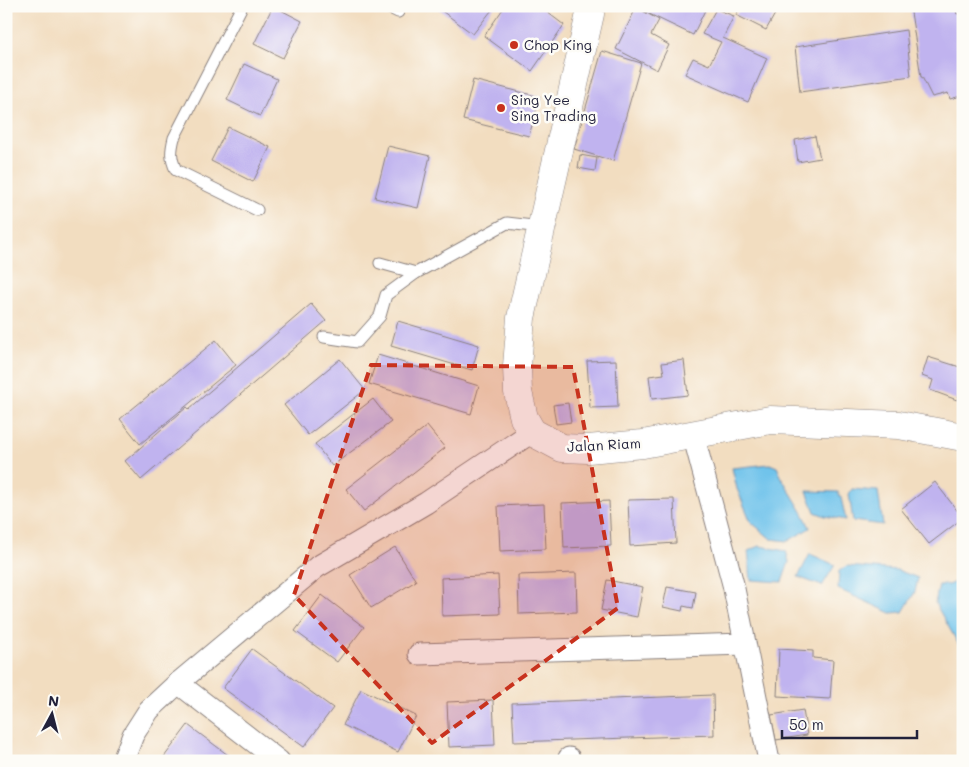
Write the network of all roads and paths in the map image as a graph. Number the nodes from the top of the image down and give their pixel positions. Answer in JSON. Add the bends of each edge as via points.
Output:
{"nodes":[{"id":1,"x":242,"y":6,"type":"edge"},
{"id":2,"x":386,"y":6,"type":"edge"},
{"id":3,"x":592,"y":9,"type":"edge"},
{"id":4,"x":398,"y":12,"type":"dead end"},
{"id":5,"x":257,"y":210,"type":"dead end"},
{"id":6,"x":541,"y":227,"type":"junction"},
{"id":7,"x":380,"y":263,"type":"dead end"},
{"id":8,"x":416,"y":273,"type":"junction"},
{"id":9,"x":324,"y":337,"type":"dead end"},
{"id":10,"x":532,"y":432,"type":"junction"},
{"id":11,"x":693,"y":434,"type":"junction"},
{"id":12,"x":963,"y":437,"type":"edge"},
{"id":13,"x":745,"y":644,"type":"junction"},
{"id":14,"x":419,"y":654,"type":"dead end"},
{"id":15,"x":178,"y":683,"type":"junction"},
{"id":16,"x":123,"y":761,"type":"edge"},
{"id":17,"x":279,"y":761,"type":"edge"},
{"id":18,"x":769,"y":761,"type":"edge"}],
"edges":[{"from":1,"to":5,"type":"lane","via":[[174,138],[171,150],[176,170]]},
{"from":2,"to":4,"type":"lane"},
{"from":3,"to":6,"type":"street"},
{"from":6,"to":8,"type":"lane","via":[[506,223]]},
{"from":6,"to":10,"type":"street","via":[[521,318],[516,366],[524,418]]},
{"from":7,"to":8,"type":"lane"},
{"from":8,"to":9,"type":"lane","via":[[386,295],[380,316],[357,342]]},
{"from":10,"to":11,"type":"street","name":"Jalan Riam","via":[[562,448],[588,449],[643,444]]},
{"from":10,"to":15,"type":"street","via":[[426,503],[317,567]]},
{"from":11,"to":12,"type":"street","name":"Jalan Riam","via":[[770,420],[899,425]]},
{"from":11,"to":13,"type":"street","via":[[733,584]]},
{"from":13,"to":14,"type":"street"},
{"from":13,"to":18,"type":"street"},
{"from":15,"to":16,"type":"street","via":[[149,710],[133,735]]},
{"from":15,"to":17,"type":"street"}]}
